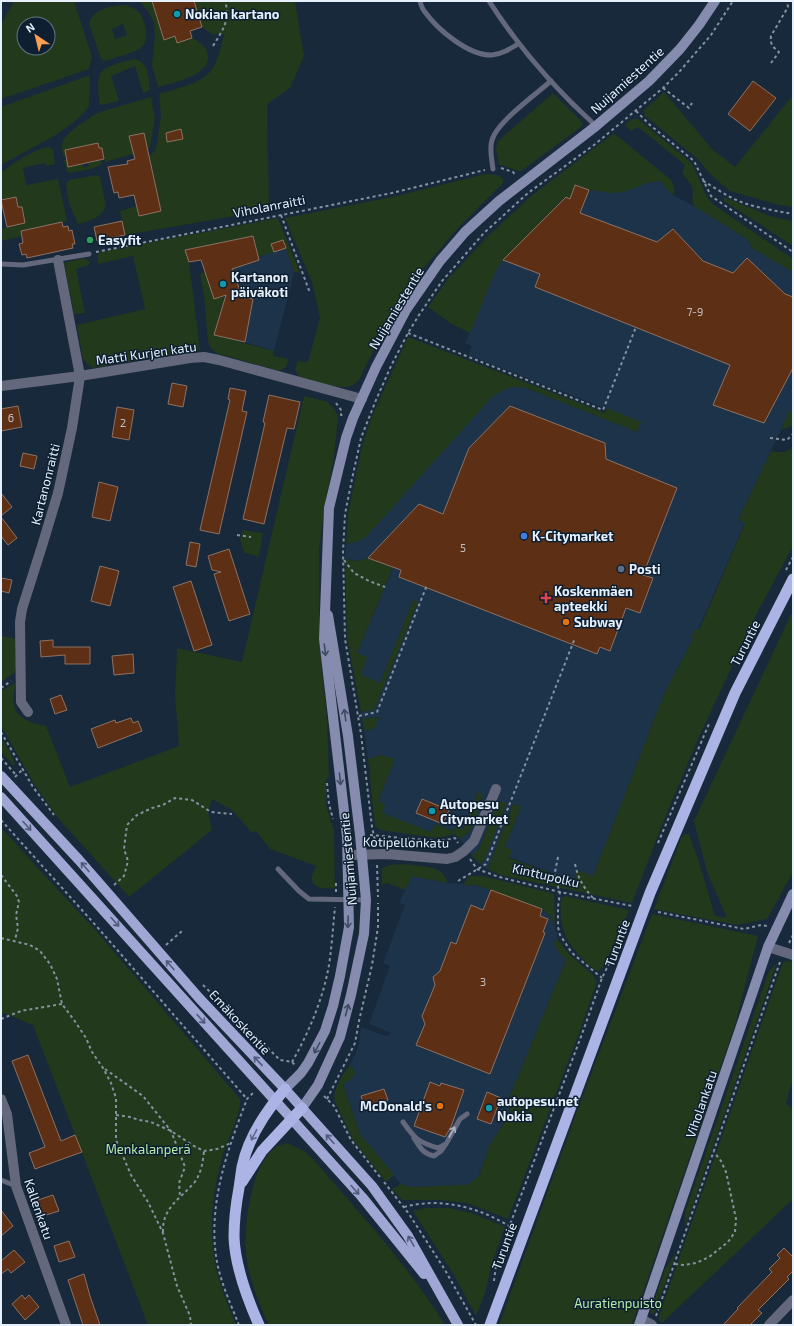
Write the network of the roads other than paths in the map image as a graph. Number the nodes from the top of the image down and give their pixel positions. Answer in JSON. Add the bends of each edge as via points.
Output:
{"nodes":[{"id":1,"x":420,"y":1,"type":"edge"},
{"id":2,"x":489,"y":1,"type":"edge"},
{"id":3,"x":715,"y":1,"type":"edge"},
{"id":4,"x":518,"y":44,"type":"junction"},
{"id":5,"x":551,"y":81,"type":"junction"},
{"id":6,"x":596,"y":126,"type":"junction"},
{"id":7,"x":493,"y":168,"type":"road end"},
{"id":8,"x":89,"y":254,"type":"road end"},
{"id":9,"x":58,"y":260,"type":"junction"},
{"id":10,"x":1,"y":264,"type":"edge"},
{"id":11,"x":80,"y":376,"type":"junction"},
{"id":12,"x":1,"y":386,"type":"edge"},
{"id":13,"x":362,"y":399,"type":"junction"},
{"id":14,"x":793,"y":580,"type":"edge"},
{"id":15,"x":325,"y":597,"type":"junction"},
{"id":16,"x":28,"y":712,"type":"dead end"},
{"id":17,"x":1,"y":776,"type":"edge"},
{"id":18,"x":496,"y":789,"type":"dead end"},
{"id":19,"x":1,"y":797,"type":"edge"},
{"id":20,"x":348,"y":854,"type":"junction"},
{"id":21,"x":362,"y":854,"type":"junction"},
{"id":22,"x":278,"y":869,"type":"dead end"},
{"id":23,"x":793,"y":894,"type":"edge"},
{"id":24,"x":349,"y":899,"type":"junction"},
{"id":25,"x":366,"y":900,"type":"junction"},
{"id":26,"x":768,"y":947,"type":"junction"},
{"id":27,"x":788,"y":954,"type":"edge"},
{"id":28,"x":285,"y":1089,"type":"junction"},
{"id":29,"x":1,"y":1099,"type":"edge"},
{"id":30,"x":274,"y":1102,"type":"junction"},
{"id":31,"x":302,"y":1108,"type":"junction"},
{"id":32,"x":467,"y":1114,"type":"dead end"},
{"id":33,"x":292,"y":1120,"type":"junction"},
{"id":34,"x":403,"y":1122,"type":"dead end"},
{"id":35,"x":414,"y":1137,"type":"junction"},
{"id":36,"x":446,"y":1144,"type":"junction"},
{"id":37,"x":1,"y":1180,"type":"edge"},
{"id":38,"x":16,"y":1186,"type":"junction"},
{"id":39,"x":239,"y":1188,"type":"junction"},
{"id":40,"x":444,"y":1299,"type":"junction"},
{"id":41,"x":793,"y":1300,"type":"edge"},
{"id":42,"x":640,"y":1322,"type":"edge"},
{"id":43,"x":654,"y":1322,"type":"edge"},
{"id":44,"x":66,"y":1325,"type":"edge"},
{"id":45,"x":259,"y":1325,"type":"edge"},
{"id":46,"x":458,"y":1325,"type":"edge"},
{"id":47,"x":490,"y":1325,"type":"edge"},
{"id":48,"x":769,"y":1325,"type":"edge"}],
"edges":[{"from":1,"to":4,"type":"lane","via":[[424,11],[443,31],[476,52],[492,55]]},
{"from":2,"to":4,"type":"lane"},
{"from":3,"to":6,"type":"main road","name":"Nuijamiestentie","via":[[680,49],[649,81]]},
{"from":4,"to":5,"type":"lane"},
{"from":5,"to":6,"type":"lane"},
{"from":5,"to":7,"type":"lane","via":[[502,123],[492,140]]},
{"from":6,"to":13,"type":"main road","name":"Nuijamiestentie","via":[[475,222],[440,261],[406,310]]},
{"from":8,"to":9,"type":"lane"},
{"from":9,"to":10,"type":"lane","via":[[23,265]]},
{"from":9,"to":11,"type":"street","name":"Kartanonraitti"},
{"from":11,"to":12,"type":"street","name":"Matti Kurjen katu"},
{"from":11,"to":13,"type":"street","name":"Matti Kurjen katu","via":[[204,357]]},
{"from":11,"to":16,"type":"street","name":"Kartanonraitti","via":[[58,493],[22,609],[21,702]]},
{"from":13,"to":15,"type":"main road","name":"Nuijamiestentie","via":[[344,445],[329,508]]},
{"from":14,"to":47,"type":"highway","name":"Turuntie","via":[[734,693],[650,893]]},
{"from":15,"to":20,"type":"main road","name":"Nuijamiestentie","one_way":true,"via":[[324,640]]},
{"from":21,"to":15,"type":"main road","name":"Nuijamiestentie","one_way":true,"via":[[348,736]]},
{"from":28,"to":17,"type":"main road","name":"Emäkoskentie","one_way":true,"via":[[199,998],[79,860]]},
{"from":18,"to":21,"type":"street","name":"Kotipellonkatu","via":[[474,841],[456,857],[447,859]]},
{"from":19,"to":30,"type":"main road","name":"Emäkoskentie","one_way":true},
{"from":20,"to":21,"type":"street","name":"Kotipellonkatu"},
{"from":20,"to":24,"type":"main road","name":"Nuijamiestentie"},
{"from":21,"to":25,"type":"main road","name":"Nuijamiestentie"},
{"from":22,"to":24,"type":"lane","via":[[309,899]]},
{"from":23,"to":26,"type":"main road","name":"Viholankatu"},
{"from":24,"to":25,"type":"lane"},
{"from":24,"to":28,"type":"main road","name":"Nuijamiestentie","one_way":true,"via":[[349,927],[340,976],[325,1031],[301,1073]]},
{"from":31,"to":25,"type":"main road","name":"Nuijamiestentie","one_way":true,"via":[[316,1088],[340,1037],[364,934]]},
{"from":26,"to":27,"type":"street"},
{"from":26,"to":42,"type":"main road","name":"Viholankatu"},
{"from":28,"to":30,"type":"highway"},
{"from":28,"to":31,"type":"main road","name":"Emäkoskentie"},
{"from":29,"to":38,"type":"street","name":"Kallenkatu","via":[[7,1114]]},
{"from":30,"to":33,"type":"main road","name":"Emäkoskentie"},
{"from":30,"to":39,"type":"highway","one_way":true,"via":[[248,1146]]},
{"from":31,"to":33,"type":"highway"},
{"from":40,"to":31,"type":"main road","name":"Emäkoskentie","one_way":true,"via":[[408,1236],[372,1186]]},
{"from":36,"to":32,"type":"lane","one_way":true,"via":[[460,1119]]},
{"from":33,"to":39,"type":"highway","via":[[262,1151]]},
{"from":33,"to":40,"type":"main road","name":"Emäkoskentie","one_way":true,"via":[[362,1197]]},
{"from":34,"to":35,"type":"lane"},
{"from":35,"to":36,"type":"lane","via":[[438,1148]]},
{"from":35,"to":36,"type":"lane","via":[[426,1154],[434,1156]]},
{"from":37,"to":38,"type":"lane"},
{"from":38,"to":44,"type":"street","name":"Kallenkatu"},
{"from":39,"to":45,"type":"highway","via":[[235,1207],[236,1255],[248,1300]]},
{"from":40,"to":46,"type":"main road","name":"Emäkoskentie"},
{"from":41,"to":48,"type":"street"},
{"from":42,"to":43,"type":"street"}]}
